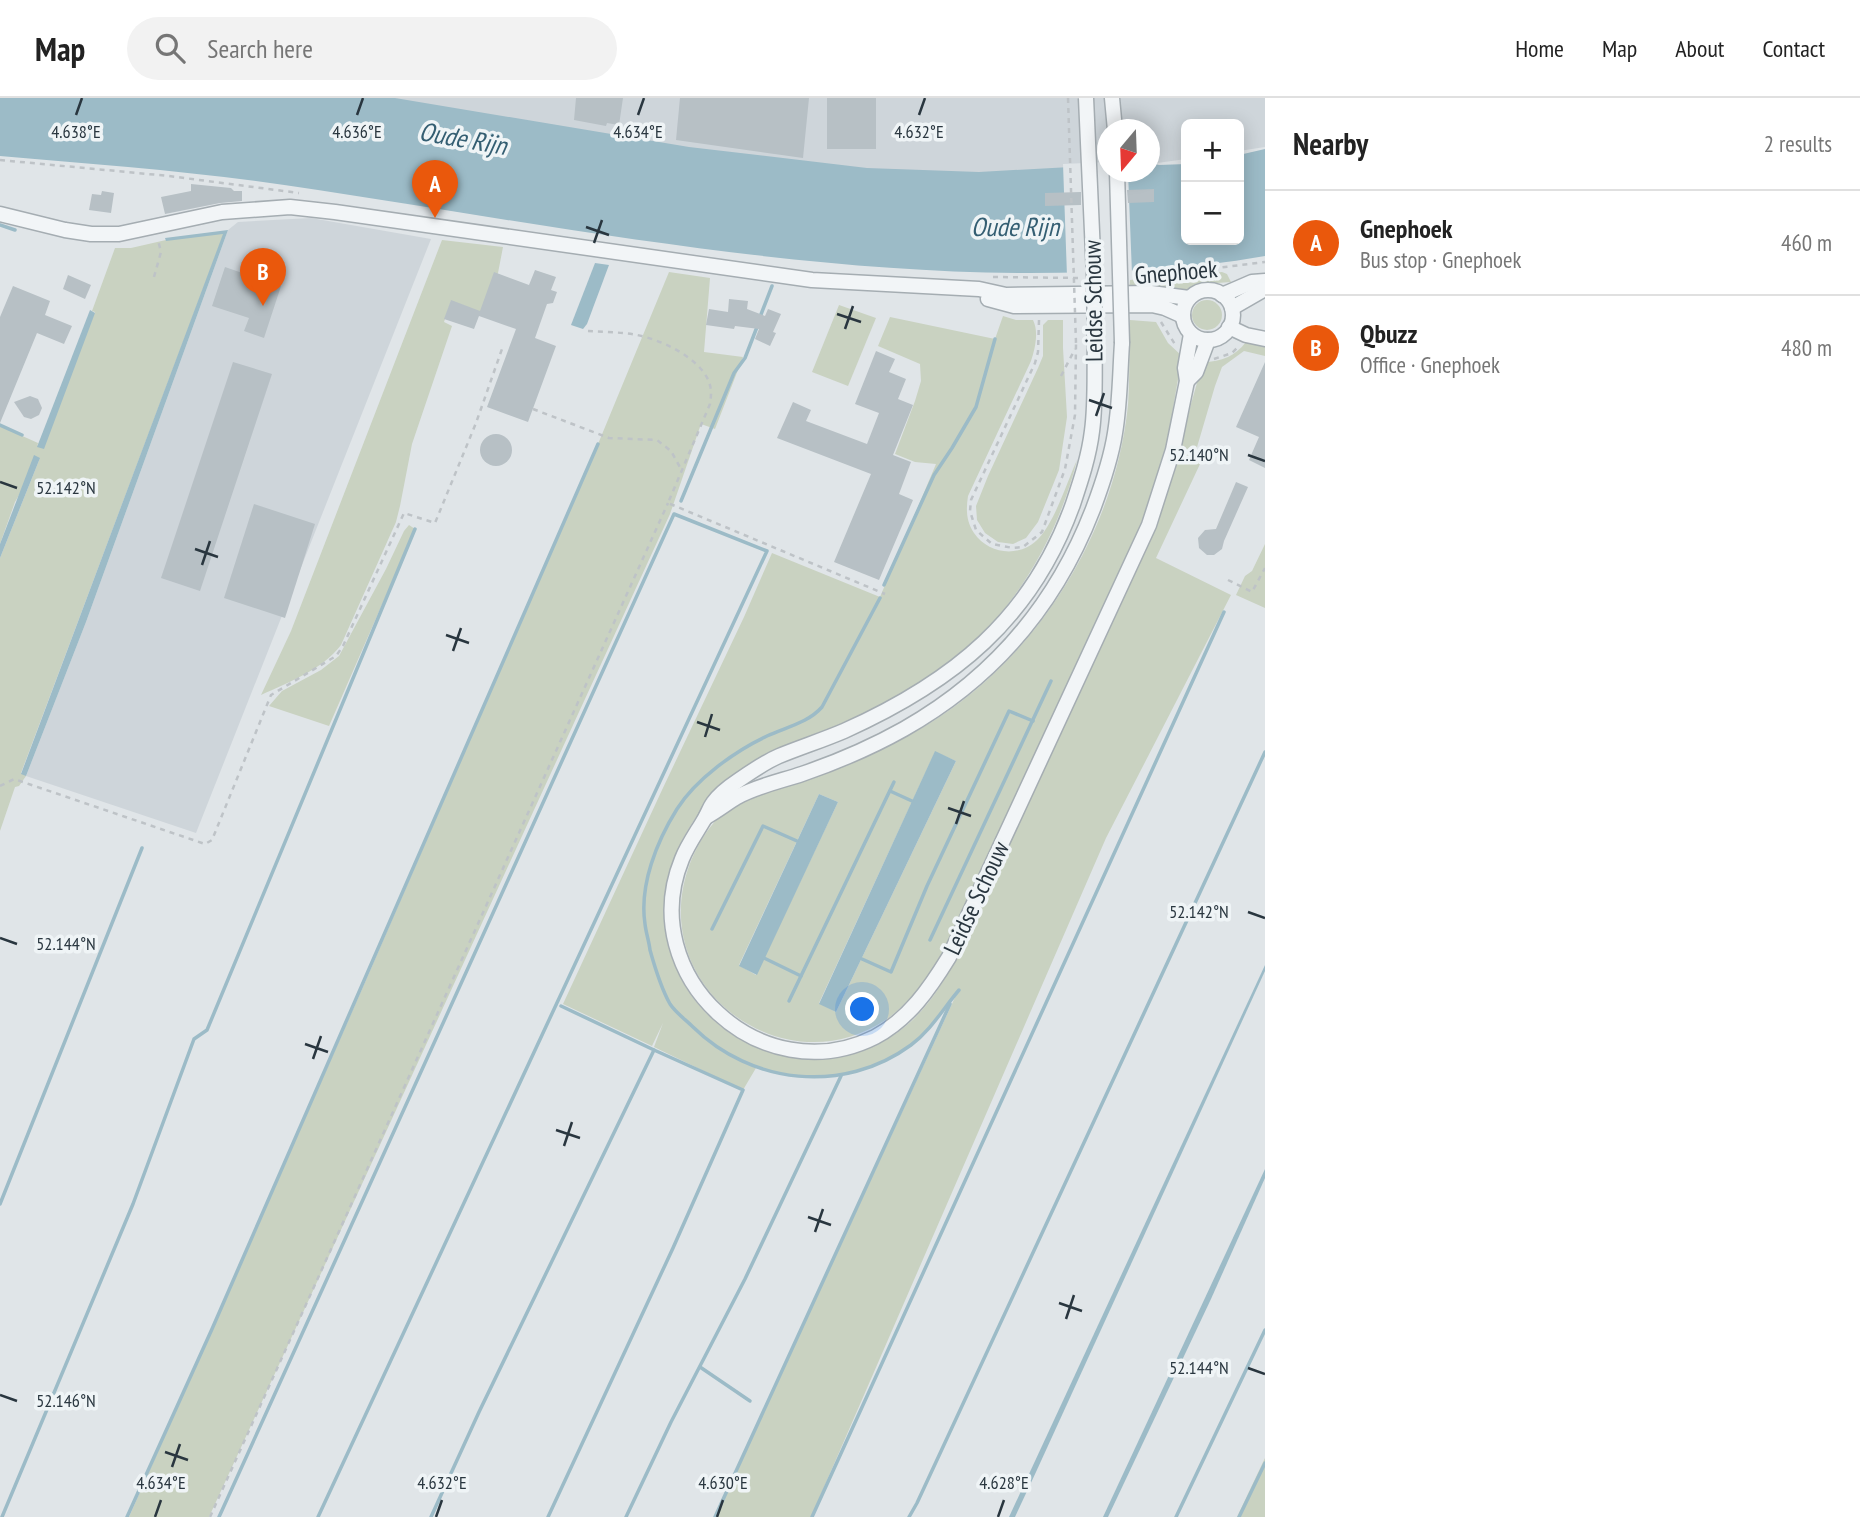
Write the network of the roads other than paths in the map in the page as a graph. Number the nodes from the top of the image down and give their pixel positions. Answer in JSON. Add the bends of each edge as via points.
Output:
{"nodes":[{"id":1,"x":1086,"y":98,"type":"edge"},
{"id":2,"x":1112,"y":98,"type":"edge"},
{"id":3,"x":1114,"y":119,"type":"edge"},
{"id":4,"x":1117,"y":182,"type":"edge"},
{"id":5,"x":0,"y":214,"type":"edge"},
{"id":6,"x":1265,"y":281,"type":"edge"},
{"id":7,"x":964,"y":289,"type":"junction"},
{"id":8,"x":1265,"y":289,"type":"edge"},
{"id":9,"x":1222,"y":295,"type":"junction"},
{"id":10,"x":1189,"y":298,"type":"junction"},
{"id":11,"x":1232,"y":308,"type":"junction"},
{"id":12,"x":1183,"y":316,"type":"junction"},
{"id":13,"x":1229,"y":327,"type":"junction"},
{"id":14,"x":1191,"y":334,"type":"junction"},
{"id":15,"x":1265,"y":339,"type":"edge"},
{"id":16,"x":1208,"y":340,"type":"junction"},
{"id":17,"x":1194,"y":356,"type":"junction"},
{"id":18,"x":705,"y":818,"type":"junction"}],
"edges":[{"from":1,"to":18,"type":"street","name":"Leidse Schouw","bridge":true,"via":[[1094,263],[1093,430],[1065,527],[1044,569],[981,648],[960,664],[878,715],[762,765],[713,802]]},
{"from":2,"to":3,"type":"street"},
{"from":4,"to":18,"type":"street","name":"Leidse Schouw","bridge":true,"via":[[1122,343],[1115,435],[1088,522],[1039,611],[984,673],[904,729],[845,758],[737,797]]},
{"from":5,"to":7,"type":"street","name":"Gnephoek","via":[[65,230],[120,234],[222,212],[290,207],[812,280]]},
{"from":6,"to":9,"type":"street","name":"Gnephoek"},
{"from":7,"to":10,"type":"street","name":"Gnephoek","via":[[1006,295],[1151,293]]},
{"from":7,"to":12,"type":"street","name":"Gnephoek","via":[[1014,306],[1152,305]]},
{"from":8,"to":11,"type":"street","name":"Gnephoek"},
{"from":9,"to":10,"type":"street","via":[[1204,290]]},
{"from":9,"to":11,"type":"street"},
{"from":10,"to":12,"type":"street"},
{"from":11,"to":13,"type":"street"},
{"from":12,"to":14,"type":"street"},
{"from":13,"to":15,"type":"street"},
{"from":13,"to":16,"type":"street"},
{"from":14,"to":16,"type":"street"},
{"from":14,"to":17,"type":"street","name":"Leidse Schouw"},
{"from":16,"to":17,"type":"street","name":"Leidse Schouw"},
{"from":17,"to":18,"type":"street","name":"Leidse Schouw","via":[[1185,368],[1187,381],[1161,491],[1130,567],[949,957],[915,1006],[875,1037],[811,1051],[747,1035],[711,1008],[680,960],[672,911],[681,860]]}]}
